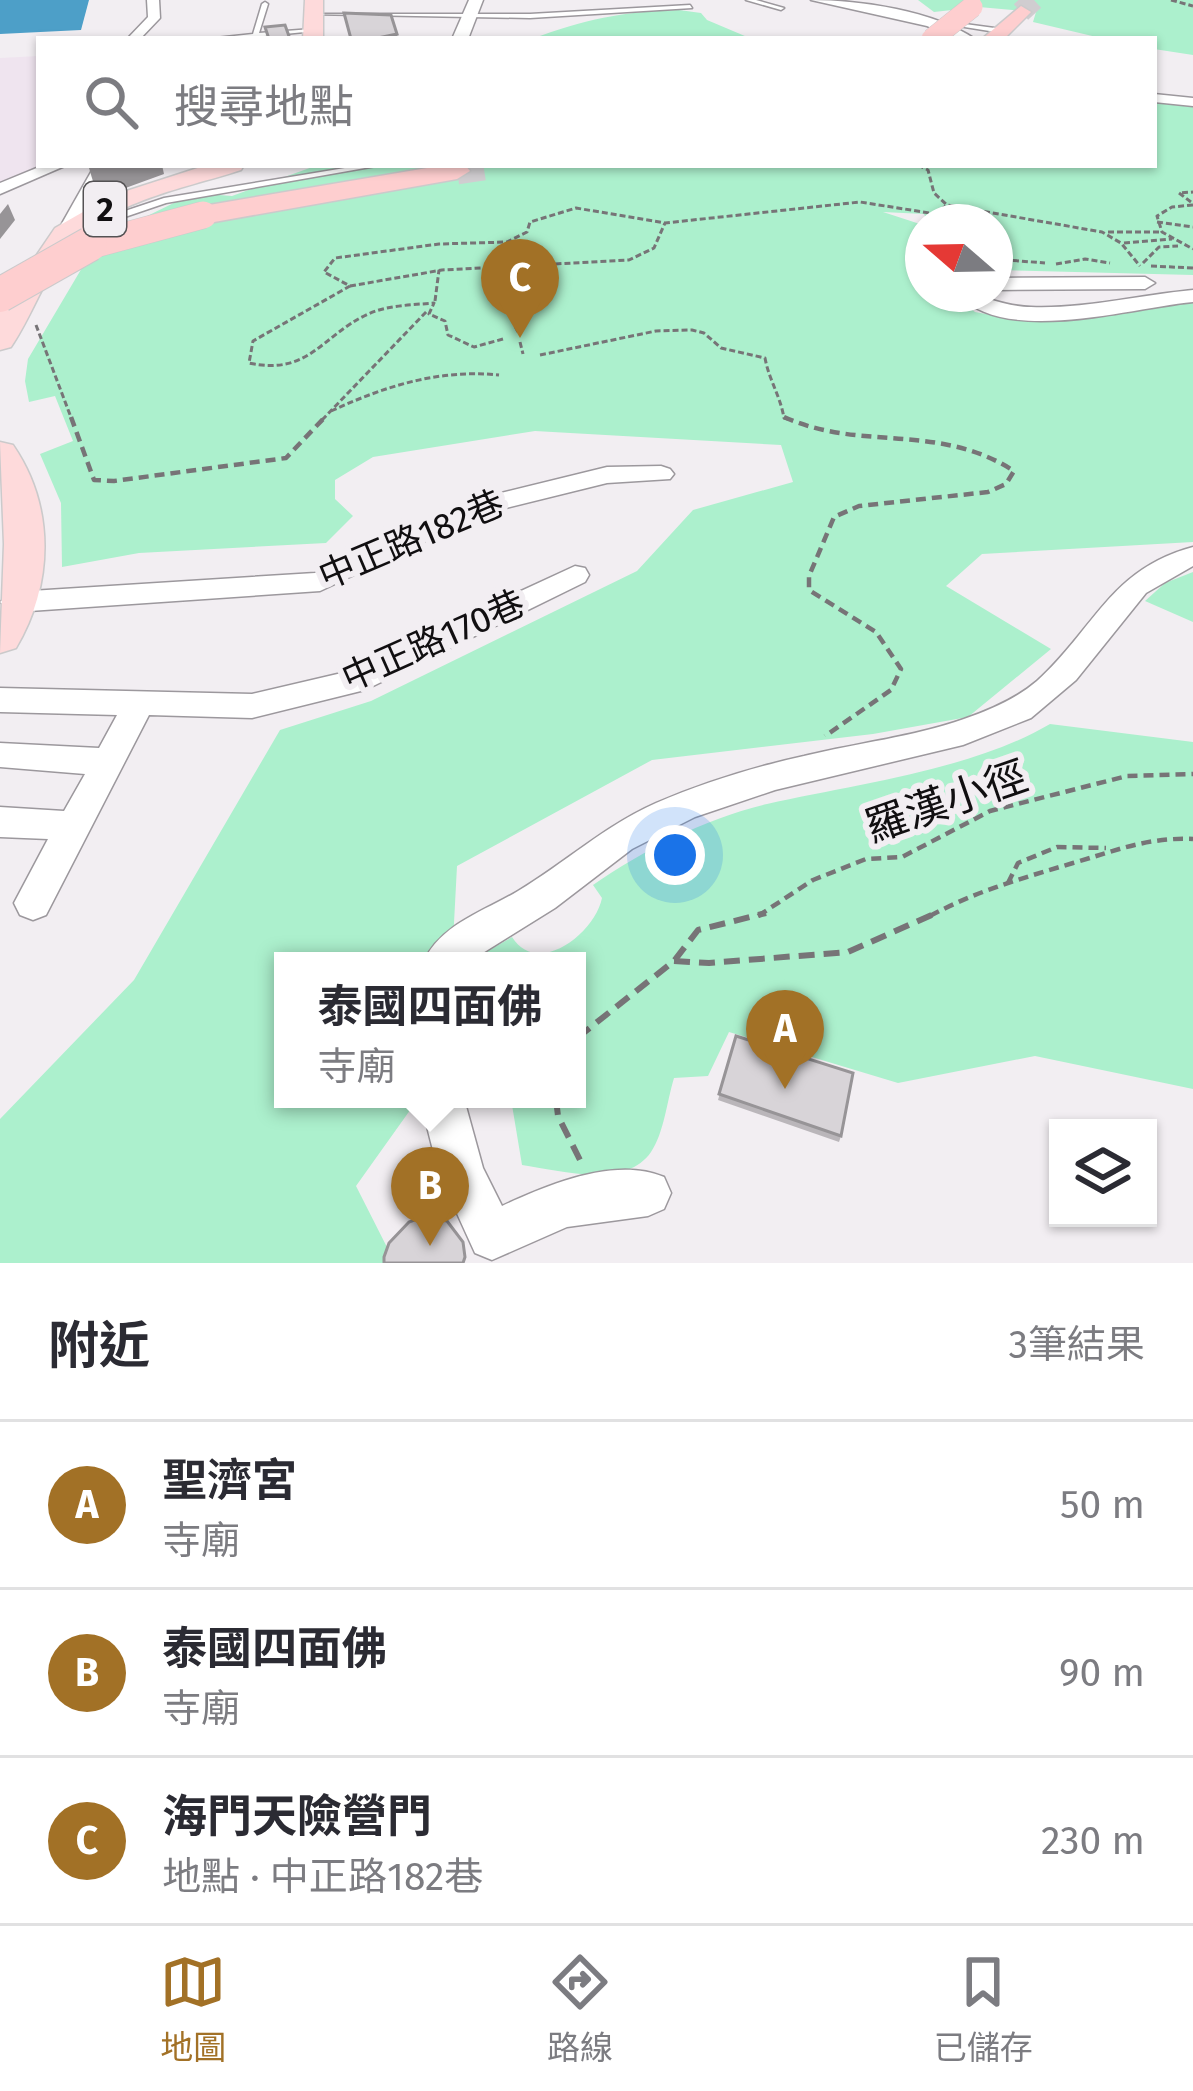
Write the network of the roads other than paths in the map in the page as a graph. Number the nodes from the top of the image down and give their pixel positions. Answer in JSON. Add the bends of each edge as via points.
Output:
{"nodes":[{"id":1,"x":153,"y":0,"type":"edge"},
{"id":2,"x":352,"y":0,"type":"edge"},
{"id":3,"x":406,"y":0,"type":"edge"},
{"id":4,"x":749,"y":0,"type":"edge"},
{"id":5,"x":817,"y":0,"type":"edge"},
{"id":6,"x":265,"y":4,"type":"dead end"},
{"id":7,"x":690,"y":7,"type":"dead end"},
{"id":8,"x":972,"y":7,"type":"dead end"},
{"id":9,"x":474,"y":8,"type":"edge"},
{"id":10,"x":781,"y":8,"type":"dead end"},
{"id":11,"x":1021,"y":12,"type":"dead end"},
{"id":12,"x":343,"y":14,"type":"junction"},
{"id":13,"x":400,"y":15,"type":"junction"},
{"id":14,"x":312,"y":21,"type":"edge"},
{"id":15,"x":952,"y":23,"type":"junction"},
{"id":16,"x":256,"y":34,"type":"junction"},
{"id":17,"x":388,"y":35,"type":"edge"},
{"id":18,"x":997,"y":35,"type":"edge"},
{"id":19,"x":136,"y":36,"type":"edge"},
{"id":20,"x":237,"y":36,"type":"edge"},
{"id":21,"x":461,"y":36,"type":"edge"},
{"id":22,"x":936,"y":36,"type":"edge"},
{"id":23,"x":962,"y":36,"type":"edge"},
{"id":24,"x":1157,"y":98,"type":"edge"},
{"id":25,"x":1193,"y":102,"type":"edge"},
{"id":26,"x":52,"y":168,"type":"edge"},
{"id":27,"x":101,"y":168,"type":"edge"},
{"id":28,"x":224,"y":168,"type":"edge"},
{"id":29,"x":360,"y":168,"type":"edge"},
{"id":30,"x":443,"y":168,"type":"edge"},
{"id":31,"x":0,"y":189,"type":"edge"},
{"id":32,"x":105,"y":210,"type":"junction"},
{"id":33,"x":65,"y":235,"type":"junction"},
{"id":34,"x":1013,"y":284,"type":"edge"},
{"id":35,"x":1193,"y":284,"type":"edge"},
{"id":36,"x":1193,"y":296,"type":"edge"},
{"id":37,"x":10,"y":303,"type":"edge"},
{"id":38,"x":1004,"y":312,"type":"edge"},
{"id":39,"x":0,"y":340,"type":"edge"},
{"id":40,"x":0,"y":453,"type":"edge"},
{"id":41,"x":661,"y":474,"type":"dead end"},
{"id":42,"x":1193,"y":556,"type":"edge"},
{"id":43,"x":575,"y":575,"type":"dead end"},
{"id":44,"x":8,"y":620,"type":"edge"},
{"id":45,"x":0,"y":700,"type":"edge"},
{"id":46,"x":139,"y":704,"type":"junction"},
{"id":47,"x":4,"y":755,"type":"dead end"},
{"id":48,"x":108,"y":762,"type":"junction"},
{"id":49,"x":0,"y":822,"type":"edge"},
{"id":50,"x":74,"y":826,"type":"junction"},
{"id":51,"x":33,"y":903,"type":"dead end"},
{"id":52,"x":454,"y":952,"type":"edge"},
{"id":53,"x":444,"y":1108,"type":"edge"},
{"id":54,"x":648,"y":1193,"type":"dead end"}],
"edges":[{"from":1,"to":19,"type":"street","via":[[154,18]]},
{"from":2,"to":12,"type":"lane"},
{"from":3,"to":13,"type":"lane"},
{"from":4,"to":10,"type":"lane"},
{"from":5,"to":23,"type":"street"},
{"from":6,"to":16,"type":"lane"},
{"from":7,"to":9,"type":"lane"},
{"from":8,"to":15,"type":"highway","bridge":true},
{"from":9,"to":13,"type":"lane"},
{"from":9,"to":21,"type":"street"},
{"from":11,"to":18,"type":"highway"},
{"from":12,"to":13,"type":"lane"},
{"from":12,"to":14,"type":"lane"},
{"from":13,"to":17,"type":"lane"},
{"from":14,"to":16,"type":"lane"},
{"from":15,"to":18,"type":"lane"},
{"from":15,"to":22,"type":"highway","bridge":true},
{"from":16,"to":20,"type":"lane"},
{"from":24,"to":25,"type":"street"},
{"from":26,"to":31,"type":"street"},
{"from":27,"to":33,"type":"street"},
{"from":28,"to":32,"type":"main road","number":"2"},
{"from":29,"to":32,"type":"lane","via":[[119,216]]},
{"from":30,"to":37,"type":"highway","bridge":true,"via":[[204,209],[90,244]]},
{"from":32,"to":33,"type":"main road","number":"2"},
{"from":33,"to":37,"type":"main road","number":"2"},
{"from":34,"to":35,"type":"street"},
{"from":36,"to":38,"type":"street"},
{"from":37,"to":39,"type":"main road","number":"2"},
{"from":40,"to":44,"type":"main road","via":[[26,514]]},
{"from":41,"to":44,"type":"street","name":"中正路182巷","via":[[607,475],[495,501],[320,582]]},
{"from":42,"to":52,"type":"street","via":[[1127,590],[1048,690],[1017,711],[774,777],[665,817]]},
{"from":43,"to":46,"type":"street","name":"中正路170巷","via":[[354,682],[252,706]]},
{"from":45,"to":46,"type":"street","name":"中正路170巷"},
{"from":46,"to":48,"type":"street"},
{"from":47,"to":48,"type":"street"},
{"from":48,"to":50,"type":"street"},
{"from":49,"to":50,"type":"street"},
{"from":50,"to":51,"type":"street"},
{"from":53,"to":54,"type":"street","via":[[462,1174],[492,1236],[597,1194]]}]}
